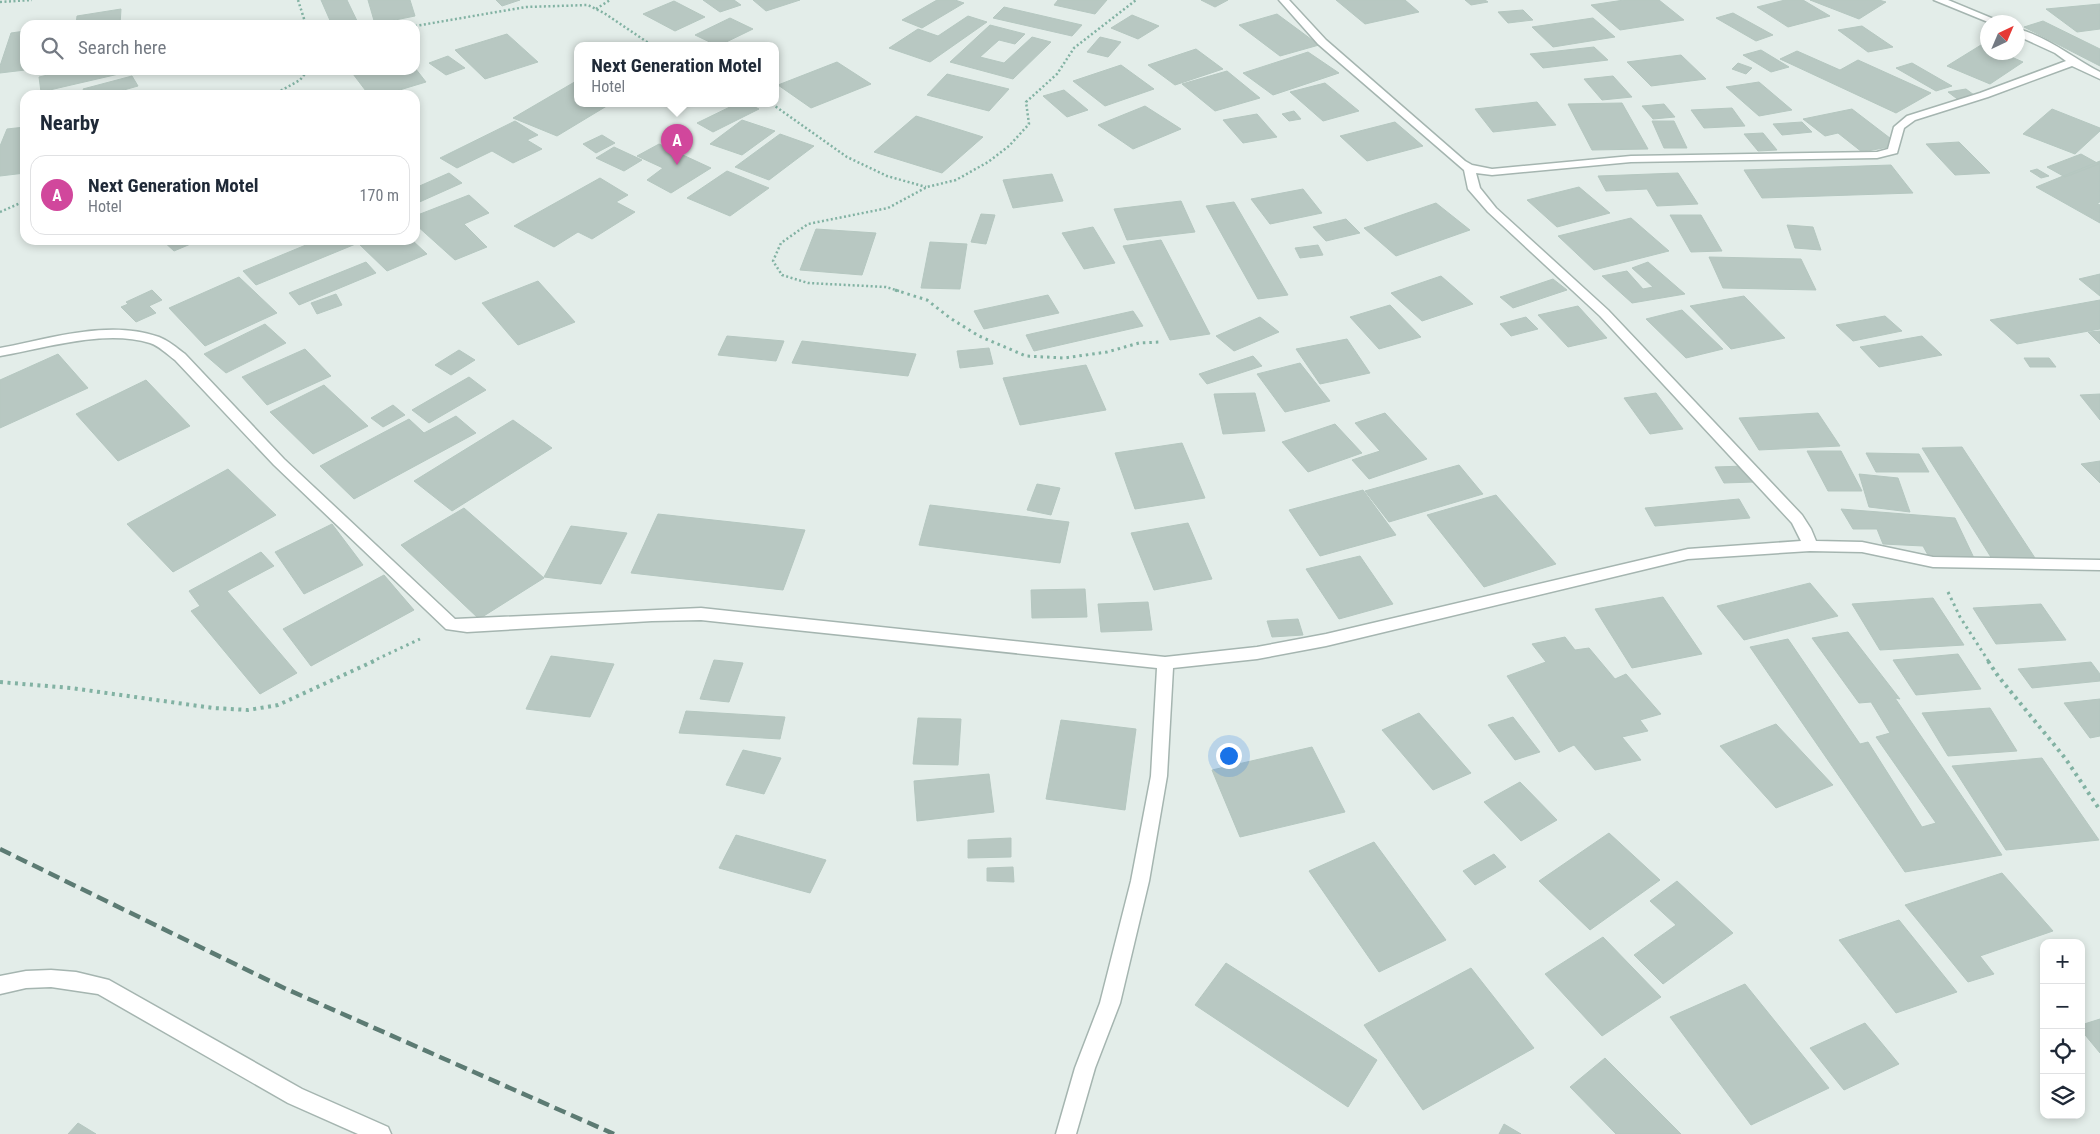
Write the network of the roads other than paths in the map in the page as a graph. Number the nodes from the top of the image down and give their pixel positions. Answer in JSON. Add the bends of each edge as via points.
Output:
{"nodes":[{"id":1,"x":1284,"y":0,"type":"edge"},
{"id":2,"x":1939,"y":0,"type":"edge"},
{"id":3,"x":1980,"y":16,"type":"edge"},
{"id":4,"x":2025,"y":35,"type":"edge"},
{"id":5,"x":2073,"y":62,"type":"junction"},
{"id":6,"x":2100,"y":76,"type":"edge"},
{"id":7,"x":1469,"y":168,"type":"junction"},
{"id":8,"x":0,"y":352,"type":"edge"},
{"id":9,"x":1810,"y":546,"type":"junction"},
{"id":10,"x":2100,"y":564,"type":"edge"},
{"id":11,"x":1165,"y":663,"type":"junction"},
{"id":12,"x":0,"y":985,"type":"edge"},
{"id":13,"x":381,"y":1134,"type":"edge"},
{"id":14,"x":1066,"y":1134,"type":"edge"}],
"edges":[{"from":1,"to":7,"type":"street","via":[[1322,42]]},
{"from":2,"to":3,"type":"street"},
{"from":4,"to":5,"type":"street","via":[[2059,51]]},
{"from":5,"to":6,"type":"street"},
{"from":5,"to":7,"type":"street","via":[[1911,118],[1899,127],[1893,151],[1877,155],[1630,158],[1492,172]]},
{"from":7,"to":9,"type":"street","via":[[1474,189],[1492,210],[1604,313],[1797,519]]},
{"from":8,"to":11,"type":"street","via":[[109,336],[135,336],[168,348],[279,462],[451,625],[701,614]]},
{"from":9,"to":10,"type":"street","via":[[1862,547],[1933,562]]},
{"from":9,"to":11,"type":"street","via":[[1688,554],[1326,640],[1257,653]]},
{"from":11,"to":14,"type":"street","via":[[1159,776],[1140,881],[1110,1003],[1085,1068]]},
{"from":12,"to":13,"type":"street","via":[[25,978],[79,980],[102,986],[295,1096]]}]}
